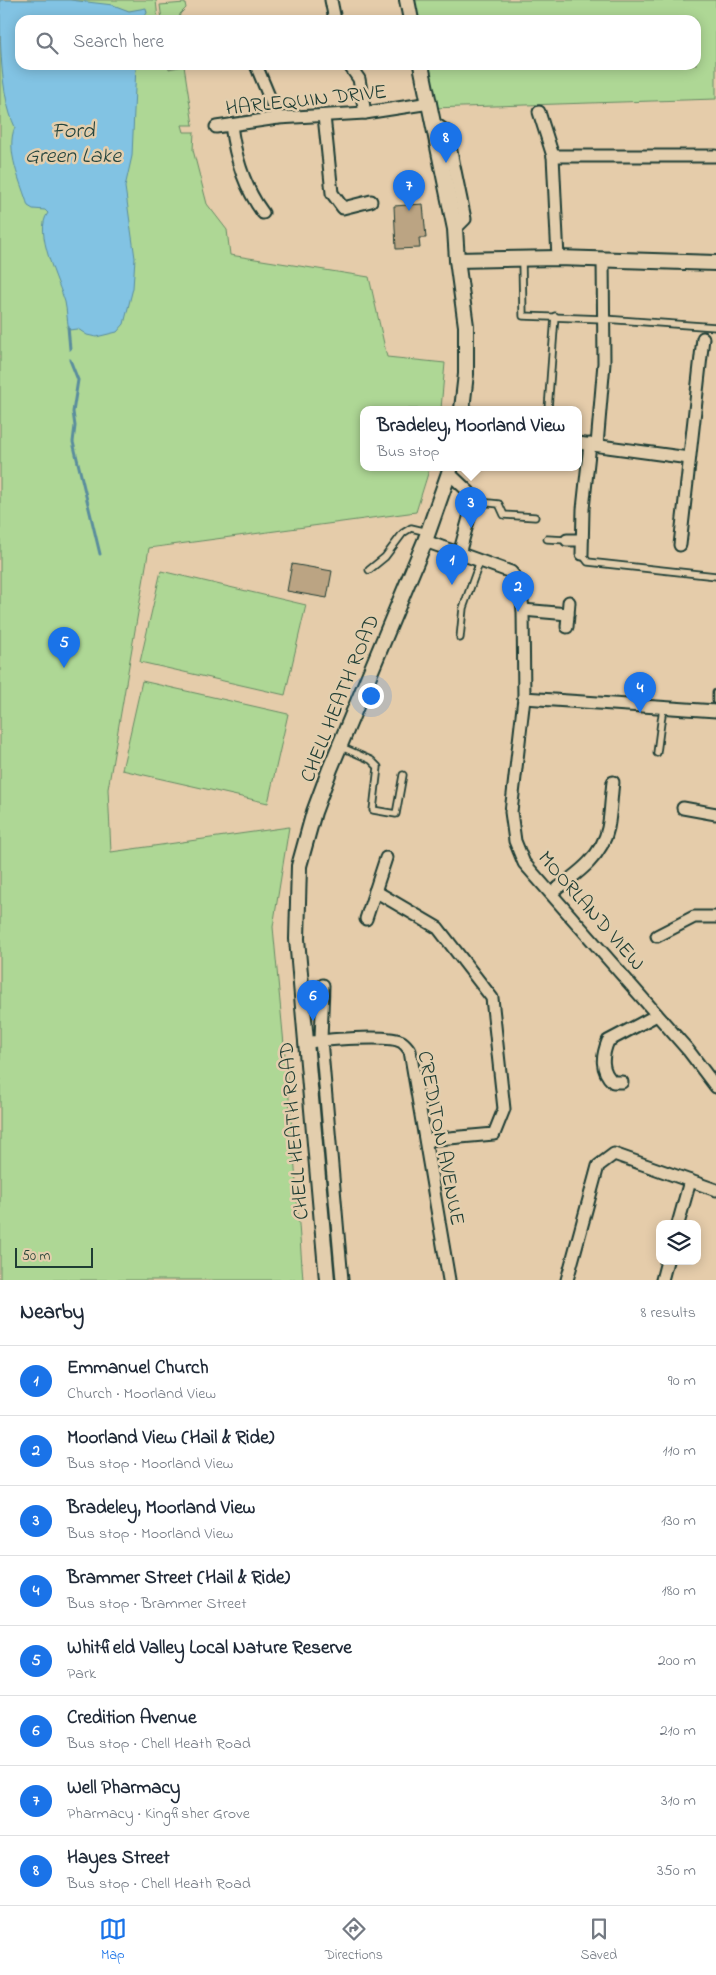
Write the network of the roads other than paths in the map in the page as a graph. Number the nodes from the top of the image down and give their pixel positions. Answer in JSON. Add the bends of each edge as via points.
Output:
{"nodes":[{"id":1,"x":331,"y":0,"type":"edge"},
{"id":2,"x":407,"y":0,"type":"edge"},
{"id":3,"x":334,"y":15,"type":"edge"},
{"id":4,"x":410,"y":15,"type":"edge"},
{"id":5,"x":258,"y":70,"type":"edge"},
{"id":6,"x":352,"y":70,"type":"edge"},
{"id":7,"x":422,"y":70,"type":"edge"},
{"id":8,"x":430,"y":103,"type":"junction"},
{"id":9,"x":539,"y":112,"type":"dead end"},
{"id":10,"x":365,"y":113,"type":"junction"},
{"id":11,"x":324,"y":116,"type":"junction"},
{"id":12,"x":278,"y":118,"type":"junction"},
{"id":13,"x":232,"y":125,"type":"junction"},
{"id":14,"x":216,"y":127,"type":"dead end"},
{"id":15,"x":553,"y":156,"type":"junction"},
{"id":16,"x":716,"y":156,"type":"edge"},
{"id":17,"x":371,"y":201,"type":"dead end"},
{"id":18,"x":263,"y":213,"type":"dead end"},
{"id":19,"x":558,"y":258,"type":"junction"},
{"id":20,"x":457,"y":260,"type":"junction"},
{"id":21,"x":522,"y":260,"type":"junction"},
{"id":22,"x":602,"y":260,"type":"junction"},
{"id":23,"x":716,"y":263,"type":"edge"},
{"id":24,"x":555,"y":316,"type":"junction"},
{"id":25,"x":604,"y":319,"type":"junction"},
{"id":26,"x":716,"y":328,"type":"edge"},
{"id":27,"x":704,"y":338,"type":"dead end"},
{"id":28,"x":462,"y":406,"type":"edge"},
{"id":29,"x":548,"y":406,"type":"edge"},
{"id":30,"x":589,"y":444,"type":"edge"},
{"id":31,"x":689,"y":458,"type":"junction"},
{"id":32,"x":450,"y":471,"type":"edge"},
{"id":33,"x":451,"y":471,"type":"edge"},
{"id":34,"x":470,"y":500,"type":"junction"},
{"id":35,"x":535,"y":517,"type":"dead end"},
{"id":36,"x":427,"y":536,"type":"junction"},
{"id":37,"x":548,"y":539,"type":"dead end"},
{"id":38,"x":567,"y":540,"type":"joint"},
{"id":39,"x":582,"y":540,"type":"junction"},
{"id":40,"x":680,"y":545,"type":"dead end"},
{"id":41,"x":459,"y":554,"type":"junction"},
{"id":42,"x":582,"y":554,"type":"joint"},
{"id":43,"x":480,"y":561,"type":"junction"},
{"id":44,"x":369,"y":570,"type":"dead end"},
{"id":45,"x":716,"y":576,"type":"edge"},
{"id":46,"x":569,"y":602,"type":"dead end"},
{"id":47,"x":523,"y":610,"type":"junction"},
{"id":48,"x":568,"y":614,"type":"junction"},
{"id":49,"x":567,"y":627,"type":"dead end"},
{"id":50,"x":460,"y":638,"type":"dead end"},
{"id":51,"x":716,"y":693,"type":"edge"},
{"id":52,"x":524,"y":698,"type":"junction"},
{"id":53,"x":716,"y":701,"type":"edge"},
{"id":54,"x":664,"y":707,"type":"junction"},
{"id":55,"x":716,"y":711,"type":"edge"},
{"id":56,"x":339,"y":746,"type":"junction"},
{"id":57,"x":657,"y":753,"type":"dead end"},
{"id":58,"x":403,"y":775,"type":"dead end"},
{"id":59,"x":613,"y":782,"type":"dead end"},
{"id":60,"x":683,"y":808,"type":"dead end"},
{"id":61,"x":716,"y":814,"type":"edge"},
{"id":62,"x":386,"y":858,"type":"dead end"},
{"id":63,"x":375,"y":891,"type":"junction"},
{"id":64,"x":551,"y":893,"type":"junction"},
{"id":65,"x":716,"y":917,"type":"edge"},
{"id":66,"x":366,"y":919,"type":"dead end"},
{"id":67,"x":657,"y":936,"type":"dead end"},
{"id":68,"x":323,"y":985,"type":"dead end"},
{"id":69,"x":657,"y":1015,"type":"junction"},
{"id":70,"x":321,"y":1040,"type":"junction"},
{"id":71,"x":305,"y":1043,"type":"junction"},
{"id":72,"x":622,"y":1082,"type":"dead end"},
{"id":73,"x":716,"y":1087,"type":"edge"},
{"id":74,"x":427,"y":1140,"type":"junction"},
{"id":75,"x":690,"y":1181,"type":"junction"},
{"id":76,"x":716,"y":1190,"type":"edge"},
{"id":77,"x":679,"y":1220,"type":"edge"},
{"id":78,"x":666,"y":1265,"type":"edge"},
{"id":79,"x":327,"y":1280,"type":"edge"},
{"id":80,"x":342,"y":1280,"type":"edge"},
{"id":81,"x":449,"y":1280,"type":"edge"},
{"id":82,"x":567,"y":1280,"type":"edge"},
{"id":83,"x":662,"y":1280,"type":"edge"}],
"edges":[{"from":1,"to":3,"type":"street"},
{"from":2,"to":4,"type":"street"},
{"from":5,"to":12,"type":"street"},
{"from":6,"to":10,"type":"street","via":[[358,79]]},
{"from":7,"to":8,"type":"street"},
{"from":8,"to":10,"type":"street","name":"HARLEQUIN DRIVE"},
{"from":8,"to":20,"type":"street","via":[[456,229]]},
{"from":9,"to":15,"type":"street"},
{"from":10,"to":11,"type":"street","name":"HARLEQUIN DRIVE"},
{"from":11,"to":12,"type":"street","name":"HARLEQUIN DRIVE"},
{"from":11,"to":17,"type":"street","via":[[332,193],[343,208]]},
{"from":12,"to":13,"type":"street","name":"HARLEQUIN DRIVE"},
{"from":13,"to":14,"type":"street","name":"HARLEQUIN DRIVE"},
{"from":13,"to":18,"type":"street","via":[[235,152],[250,196]]},
{"from":15,"to":16,"type":"street"},
{"from":15,"to":19,"type":"street"},
{"from":19,"to":21,"type":"street"},
{"from":19,"to":22,"type":"street"},
{"from":20,"to":21,"type":"street"},
{"from":20,"to":28,"type":"street","via":[[466,326]]},
{"from":21,"to":24,"type":"lane","via":[[523,316]]},
{"from":22,"to":23,"type":"street"},
{"from":22,"to":25,"type":"street"},
{"from":24,"to":25,"type":"lane"},
{"from":24,"to":29,"type":"lane"},
{"from":25,"to":26,"type":"lane"},
{"from":25,"to":30,"type":"street","via":[[604,363]]},
{"from":27,"to":31,"type":"street"},
{"from":30,"to":31,"type":"street"},
{"from":30,"to":39,"type":"street"},
{"from":31,"to":40,"type":"street"},
{"from":32,"to":36,"type":"street","name":"CHELL HEATH ROAD"},
{"from":33,"to":34,"type":"street","via":[[468,492]]},
{"from":34,"to":35,"type":"lane","via":[[499,504],[504,514]]},
{"from":34,"to":41,"type":"street","via":[[472,507]]},
{"from":36,"to":41,"type":"street","name":"MOORLAND VIEW"},
{"from":36,"to":44,"type":"lane","via":[[411,528],[403,533],[385,558]]},
{"from":36,"to":56,"type":"street","name":"CHELL HEATH ROAD"},
{"from":37,"to":38,"type":"lane"},
{"from":38,"to":39,"type":"street"},
{"from":39,"to":42,"type":"street"},
{"from":41,"to":43,"type":"street","name":"MOORLAND VIEW"},
{"from":42,"to":45,"type":"lane","via":[[588,562]]},
{"from":43,"to":47,"type":"street","name":"MOORLAND VIEW","via":[[511,572],[520,583]]},
{"from":43,"to":50,"type":"lane","via":[[463,608]]},
{"from":46,"to":48,"type":"street"},
{"from":47,"to":48,"type":"street"},
{"from":47,"to":52,"type":"street","name":"MOORLAND VIEW"},
{"from":48,"to":49,"type":"street"},
{"from":51,"to":53,"type":"lane"},
{"from":52,"to":54,"type":"street"},
{"from":52,"to":64,"type":"street","name":"MOORLAND VIEW","via":[[512,812],[515,841],[524,863]]},
{"from":54,"to":55,"type":"street"},
{"from":54,"to":57,"type":"lane"},
{"from":56,"to":58,"type":"lane","via":[[371,760],[378,767],[373,810],[396,814]]},
{"from":56,"to":71,"type":"street","name":"CHELL HEATH ROAD","via":[[314,812],[299,866],[297,939]]},
{"from":59,"to":64,"type":"street","via":[[608,829],[599,851],[580,871]]},
{"from":60,"to":61,"type":"street"},
{"from":62,"to":63,"type":"street"},
{"from":63,"to":66,"type":"street"},
{"from":63,"to":74,"type":"street","via":[[438,928],[492,998],[504,1109],[494,1134]]},
{"from":64,"to":69,"type":"street","name":"MOORLAND VIEW"},
{"from":65,"to":67,"type":"street","via":[[694,917]]},
{"from":68,"to":70,"type":"street","name":"CHELL HEATH ROAD"},
{"from":69,"to":72,"type":"street","via":[[608,1041],[602,1056],[605,1074],[613,1082]]},
{"from":69,"to":73,"type":"street","name":"MOORLAND VIEW"},
{"from":70,"to":71,"type":"street","name":"CREDITON AVENUE"},
{"from":70,"to":74,"type":"street","name":"CREDITON AVENUE","via":[[391,1039],[402,1042],[410,1051]]},
{"from":70,"to":80,"type":"street","name":"CHELL HEATH ROAD"},
{"from":71,"to":79,"type":"street","name":"CHELL HEATH ROAD"},
{"from":74,"to":81,"type":"street","name":"CREDITON AVENUE"},
{"from":75,"to":76,"type":"street"},
{"from":75,"to":77,"type":"street"},
{"from":75,"to":82,"type":"street","via":[[614,1154],[598,1166]]},
{"from":78,"to":83,"type":"street"}]}
